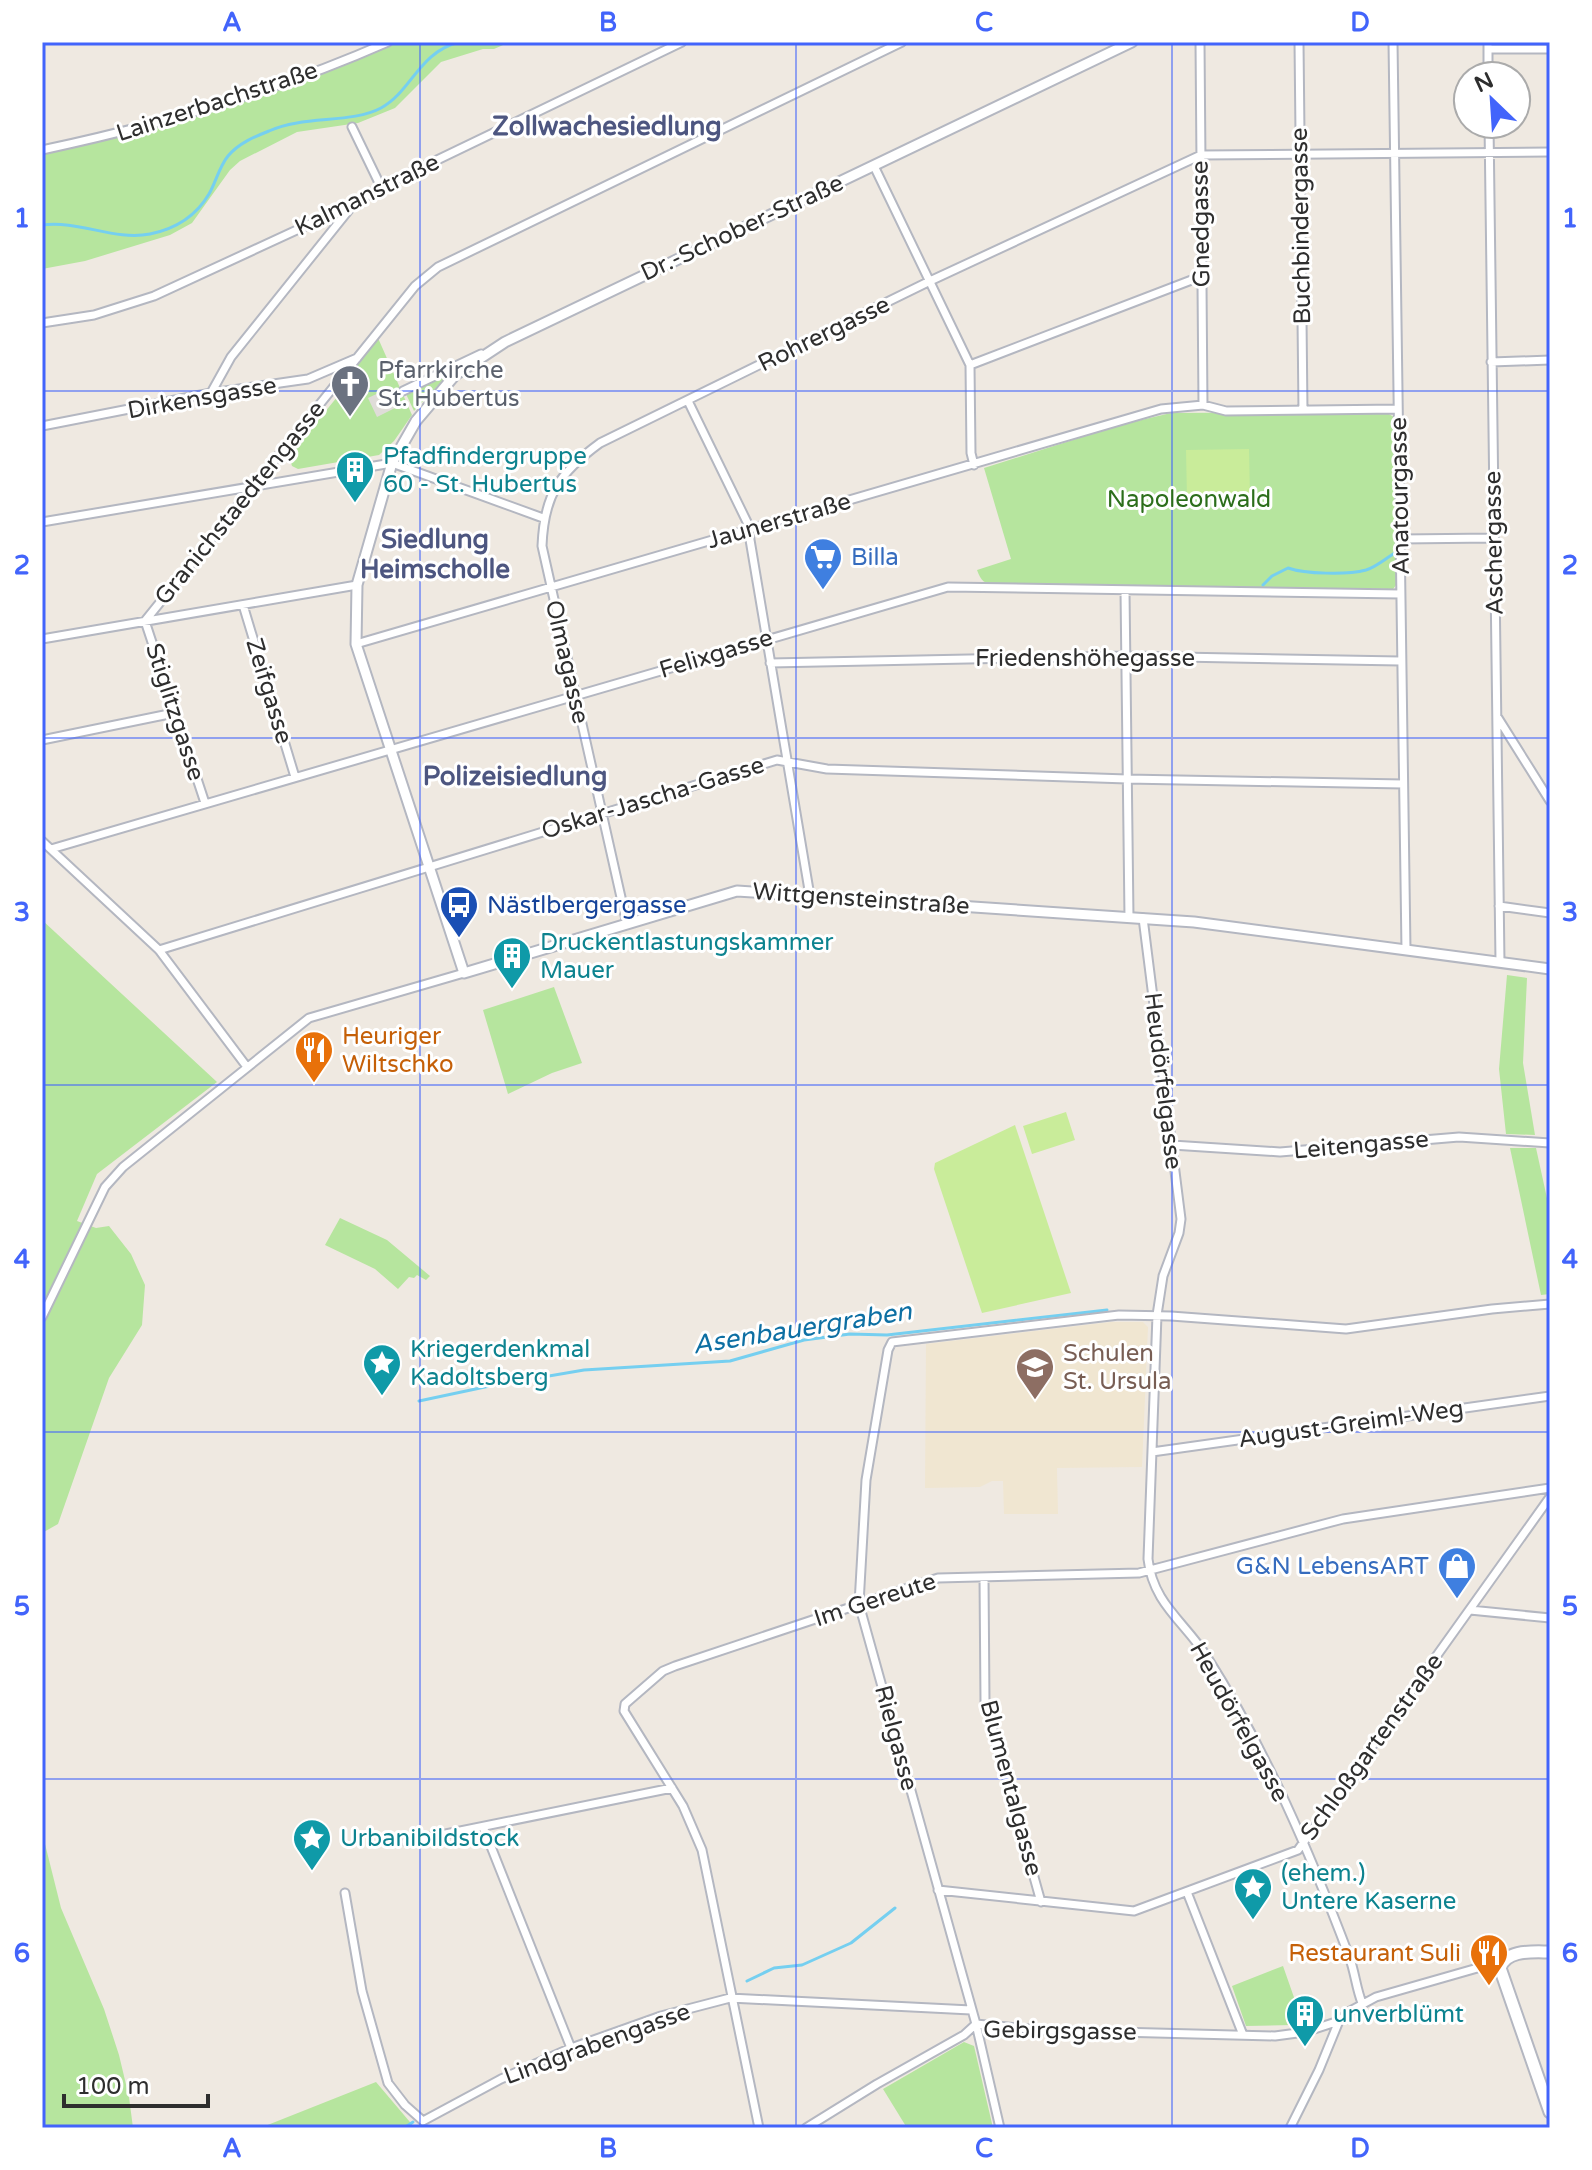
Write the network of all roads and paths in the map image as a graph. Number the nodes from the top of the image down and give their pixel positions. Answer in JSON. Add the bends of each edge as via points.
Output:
{"nodes":[{"id":1,"x":388,"y":42,"type":"edge"},
{"id":2,"x":682,"y":42,"type":"edge"},
{"id":3,"x":902,"y":42,"type":"edge"},
{"id":4,"x":1132,"y":42,"type":"edge"},
{"id":5,"x":1200,"y":42,"type":"edge"},
{"id":6,"x":1299,"y":42,"type":"edge"},
{"id":7,"x":1393,"y":42,"type":"edge"},
{"id":8,"x":1488,"y":45,"type":"edge"},
{"id":9,"x":1550,"y":49,"type":"edge"},
{"id":10,"x":352,"y":127,"type":"dead end"},
{"id":11,"x":1489,"y":140,"type":"edge"},
{"id":12,"x":42,"y":150,"type":"edge"},
{"id":13,"x":1489,"y":152,"type":"junction"},
{"id":14,"x":1550,"y":152,"type":"edge"},
{"id":15,"x":1300,"y":153,"type":"junction"},
{"id":16,"x":1394,"y":153,"type":"junction"},
{"id":17,"x":1201,"y":155,"type":"junction"},
{"id":18,"x":874,"y":166,"type":"junction"},
{"id":19,"x":381,"y":187,"type":"junction"},
{"id":20,"x":353,"y":204,"type":"junction"},
{"id":21,"x":1202,"y":276,"type":"junction"},
{"id":22,"x":930,"y":281,"type":"junction"},
{"id":23,"x":42,"y":323,"type":"edge"},
{"id":24,"x":505,"y":342,"type":"junction"},
{"id":25,"x":359,"y":357,"type":"junction"},
{"id":26,"x":1550,"y":360,"type":"edge"},
{"id":27,"x":1491,"y":362,"type":"junction"},
{"id":28,"x":970,"y":365,"type":"junction"},
{"id":29,"x":403,"y":391,"type":"dead end"},
{"id":30,"x":211,"y":393,"type":"junction"},
{"id":31,"x":688,"y":401,"type":"junction"},
{"id":32,"x":1203,"y":405,"type":"junction"},
{"id":33,"x":1398,"y":409,"type":"junction"},
{"id":34,"x":1303,"y":410,"type":"junction"},
{"id":35,"x":42,"y":426,"type":"edge"},
{"id":36,"x":392,"y":463,"type":"junction"},
{"id":37,"x":974,"y":465,"type":"junction"},
{"id":38,"x":254,"y":485,"type":"junction"},
{"id":39,"x":543,"y":518,"type":"junction"},
{"id":40,"x":42,"y":522,"type":"edge"},
{"id":41,"x":747,"y":529,"type":"junction"},
{"id":42,"x":1493,"y":538,"type":"junction"},
{"id":43,"x":1401,"y":539,"type":"junction"},
{"id":44,"x":357,"y":585,"type":"junction"},
{"id":45,"x":549,"y":588,"type":"junction"},
{"id":46,"x":1125,"y":591,"type":"junction"},
{"id":47,"x":1400,"y":594,"type":"junction"},
{"id":48,"x":243,"y":605,"type":"junction"},
{"id":49,"x":145,"y":621,"type":"junction"},
{"id":50,"x":765,"y":638,"type":"junction"},
{"id":51,"x":42,"y":639,"type":"edge"},
{"id":52,"x":356,"y":644,"type":"junction"},
{"id":53,"x":1126,"y":656,"type":"junction"},
{"id":54,"x":1400,"y":661,"type":"junction"},
{"id":55,"x":770,"y":663,"type":"junction"},
{"id":56,"x":574,"y":697,"type":"junction"},
{"id":57,"x":174,"y":713,"type":"junction"},
{"id":58,"x":1496,"y":715,"type":"junction"},
{"id":59,"x":42,"y":740,"type":"edge"},
{"id":60,"x":389,"y":750,"type":"junction"},
{"id":61,"x":787,"y":762,"type":"junction"},
{"id":62,"x":295,"y":777,"type":"junction"},
{"id":63,"x":1127,"y":779,"type":"junction"},
{"id":64,"x":1403,"y":784,"type":"junction"},
{"id":65,"x":1550,"y":801,"type":"edge"},
{"id":66,"x":205,"y":803,"type":"junction"},
{"id":67,"x":602,"y":814,"type":"junction"},
{"id":68,"x":42,"y":841,"type":"edge"},
{"id":69,"x":51,"y":849,"type":"junction"},
{"id":70,"x":427,"y":867,"type":"junction"},
{"id":71,"x":810,"y":896,"type":"junction"},
{"id":72,"x":1499,"y":906,"type":"junction"},
{"id":73,"x":1550,"y":913,"type":"edge"},
{"id":74,"x":1129,"y":917,"type":"junction"},
{"id":75,"x":1143,"y":918,"type":"junction"},
{"id":76,"x":627,"y":924,"type":"junction"},
{"id":77,"x":159,"y":950,"type":"junction"},
{"id":78,"x":1406,"y":950,"type":"junction"},
{"id":79,"x":1500,"y":962,"type":"junction"},
{"id":80,"x":1550,"y":969,"type":"edge"},
{"id":81,"x":464,"y":973,"type":"junction"},
{"id":82,"x":247,"y":1067,"type":"junction"},
{"id":83,"x":1550,"y":1143,"type":"edge"},
{"id":84,"x":1172,"y":1145,"type":"junction"},
{"id":85,"x":1550,"y":1304,"type":"edge"},
{"id":86,"x":1157,"y":1315,"type":"junction"},
{"id":87,"x":42,"y":1317,"type":"edge"},
{"id":88,"x":1550,"y":1396,"type":"edge"},
{"id":89,"x":1152,"y":1452,"type":"junction"},
{"id":90,"x":1550,"y":1488,"type":"edge"},
{"id":91,"x":1550,"y":1497,"type":"edge"},
{"id":92,"x":1150,"y":1570,"type":"junction"},
{"id":93,"x":984,"y":1577,"type":"junction"},
{"id":94,"x":859,"y":1604,"type":"junction"},
{"id":95,"x":1470,"y":1610,"type":"junction"},
{"id":96,"x":1550,"y":1618,"type":"edge"},
{"id":97,"x":672,"y":1788,"type":"junction"},
{"id":98,"x":484,"y":1829,"type":"junction"},
{"id":99,"x":406,"y":1842,"type":"dead end"},
{"id":100,"x":1303,"y":1843,"type":"junction"},
{"id":101,"x":938,"y":1890,"type":"junction"},
{"id":102,"x":1187,"y":1892,"type":"junction"},
{"id":103,"x":345,"y":1893,"type":"dead end"},
{"id":104,"x":1041,"y":1902,"type":"junction"},
{"id":105,"x":1550,"y":1952,"type":"edge"},
{"id":106,"x":1502,"y":1961,"type":"junction"},
{"id":107,"x":730,"y":1998,"type":"junction"},
{"id":108,"x":1362,"y":2003,"type":"junction"},
{"id":109,"x":971,"y":2010,"type":"junction"},
{"id":110,"x":1339,"y":2021,"type":"junction"},
{"id":111,"x":976,"y":2024,"type":"junction"},
{"id":112,"x":1243,"y":2035,"type":"junction"},
{"id":113,"x":571,"y":2048,"type":"junction"},
{"id":114,"x":1550,"y":2112,"type":"edge"},
{"id":115,"x":759,"y":2128,"type":"edge"},
{"id":116,"x":806,"y":2128,"type":"edge"},
{"id":117,"x":1000,"y":2128,"type":"edge"},
{"id":118,"x":1290,"y":2128,"type":"edge"}],
"edges":[{"from":1,"to":12,"type":"street","name":"Lainzerbachstraße","via":[[207,109]]},
{"from":2,"to":19,"type":"street","name":"Kalmanstraße"},
{"from":3,"to":25,"type":"street","name":"Granichstaedtengasse","via":[[438,267],[415,286]]},
{"from":4,"to":18,"type":"street","name":"Dr.-Schober-Straße"},
{"from":5,"to":17,"type":"street","name":"Gnedgasse"},
{"from":6,"to":15,"type":"street","name":"Buchbindergasse"},
{"from":7,"to":16,"type":"street","name":"Anatourgasse"},
{"from":8,"to":9,"type":"street"},
{"from":10,"to":19,"type":"street"},
{"from":11,"to":13,"type":"street","name":"Aschergasse"},
{"from":13,"to":14,"type":"street"},
{"from":13,"to":16,"type":"street"},
{"from":13,"to":27,"type":"street","name":"Aschergasse"},
{"from":15,"to":16,"type":"street"},
{"from":15,"to":17,"type":"street"},
{"from":15,"to":34,"type":"street","name":"Buchbindergasse"},
{"from":16,"to":33,"type":"street","name":"Anatourgasse"},
{"from":17,"to":21,"type":"street","name":"Gnedgasse"},
{"from":17,"to":22,"type":"street","name":"Rohrergasse"},
{"from":18,"to":22,"type":"street"},
{"from":18,"to":24,"type":"street","name":"Dr.-Schober-Straße"},
{"from":19,"to":20,"type":"street","name":"Kalmanstraße"},
{"from":20,"to":23,"type":"street","name":"Kalmanstraße","via":[[154,296],[94,315]]},
{"from":20,"to":30,"type":"street","via":[[231,357]]},
{"from":21,"to":28,"type":"street"},
{"from":21,"to":32,"type":"street","name":"Gnedgasse"},
{"from":22,"to":28,"type":"street"},
{"from":22,"to":31,"type":"street","name":"Rohrergasse"},
{"from":24,"to":29,"type":"street"},
{"from":24,"to":36,"type":"street","name":"Dr.-Schober-Straße","via":[[455,375],[433,398]]},
{"from":25,"to":30,"type":"street","name":"Dirkensgasse","via":[[308,379]]},
{"from":25,"to":38,"type":"street","name":"Granichstaedtengasse"},
{"from":26,"to":27,"type":"street"},
{"from":27,"to":42,"type":"street","name":"Aschergasse"},
{"from":28,"to":37,"type":"street"},
{"from":30,"to":35,"type":"street","name":"Dirkensgasse"},
{"from":31,"to":39,"type":"street","name":"Rohrergasse","via":[[580,458],[562,476]]},
{"from":31,"to":41,"type":"street"},
{"from":32,"to":34,"type":"street","name":"Jaunerstraße","via":[[1226,411]]},
{"from":32,"to":37,"type":"street","name":"Jaunerstraße","via":[[1161,409]]},
{"from":33,"to":34,"type":"street","name":"Jaunerstraße"},
{"from":33,"to":43,"type":"street","name":"Anatourgasse"},
{"from":36,"to":38,"type":"street"},
{"from":36,"to":39,"type":"street"},
{"from":36,"to":44,"type":"street"},
{"from":37,"to":41,"type":"street","name":"Jaunerstraße"},
{"from":38,"to":40,"type":"street"},
{"from":38,"to":49,"type":"street","name":"Granichstaedtengasse"},
{"from":39,"to":45,"type":"street","name":"Rohrergasse"},
{"from":41,"to":45,"type":"street","name":"Jaunerstraße"},
{"from":41,"to":50,"type":"street"},
{"from":42,"to":43,"type":"street"},
{"from":42,"to":58,"type":"street","name":"Aschergasse"},
{"from":43,"to":47,"type":"street","name":"Anatourgasse"},
{"from":44,"to":48,"type":"street"},
{"from":44,"to":52,"type":"street"},
{"from":45,"to":52,"type":"street","name":"Jaunerstraße"},
{"from":45,"to":56,"type":"street","name":"Olmagasse"},
{"from":46,"to":47,"type":"street","name":"Felixgasse"},
{"from":46,"to":50,"type":"street","name":"Felixgasse","via":[[948,587]]},
{"from":46,"to":53,"type":"street"},
{"from":47,"to":54,"type":"street","name":"Anatourgasse"},
{"from":48,"to":49,"type":"street"},
{"from":48,"to":62,"type":"street","name":"Zeifgasse"},
{"from":49,"to":51,"type":"street"},
{"from":49,"to":57,"type":"street","name":"Stiglitzgasse"},
{"from":50,"to":55,"type":"street"},
{"from":50,"to":56,"type":"street","name":"Felixgasse"},
{"from":52,"to":60,"type":"street"},
{"from":53,"to":54,"type":"street","name":"Friedenshöhegasse"},
{"from":53,"to":55,"type":"street","name":"Friedenshöhegasse"},
{"from":53,"to":63,"type":"street"},
{"from":54,"to":64,"type":"street","name":"Anatourgasse"},
{"from":55,"to":61,"type":"street"},
{"from":56,"to":60,"type":"street","name":"Felixgasse"},
{"from":56,"to":67,"type":"street","name":"Olmagasse"},
{"from":57,"to":59,"type":"street"},
{"from":57,"to":66,"type":"street","name":"Stiglitzgasse"},
{"from":58,"to":65,"type":"street"},
{"from":58,"to":72,"type":"street","name":"Aschergasse"},
{"from":60,"to":62,"type":"street","name":"Felixgasse"},
{"from":60,"to":70,"type":"street"},
{"from":61,"to":63,"type":"street","name":"Oskar-Jascha-Gasse","via":[[827,769]]},
{"from":61,"to":67,"type":"street","name":"Oskar-Jascha-Gasse","via":[[777,760]]},
{"from":61,"to":71,"type":"street"},
{"from":62,"to":66,"type":"street","name":"Felixgasse"},
{"from":63,"to":64,"type":"street","name":"Oskar-Jascha-Gasse"},
{"from":63,"to":74,"type":"street"},
{"from":64,"to":78,"type":"street","name":"Anatourgasse"},
{"from":66,"to":69,"type":"street","name":"Felixgasse"},
{"from":67,"to":70,"type":"street","name":"Oskar-Jascha-Gasse"},
{"from":67,"to":76,"type":"street","name":"Olmagasse"},
{"from":68,"to":69,"type":"street"},
{"from":69,"to":77,"type":"street"},
{"from":70,"to":77,"type":"street","name":"Oskar-Jascha-Gasse"},
{"from":70,"to":81,"type":"street"},
{"from":71,"to":74,"type":"street","name":"Wittgensteinstraße"},
{"from":71,"to":76,"type":"street","name":"Wittgensteinstraße","via":[[737,891]]},
{"from":72,"to":73,"type":"street"},
{"from":72,"to":79,"type":"street","name":"Aschergasse"},
{"from":74,"to":75,"type":"street","name":"Wittgensteinstraße"},
{"from":75,"to":78,"type":"street","name":"Wittgensteinstraße"},
{"from":75,"to":84,"type":"street","name":"Heudörfelgasse"},
{"from":76,"to":81,"type":"street","name":"Wittgensteinstraße"},
{"from":77,"to":82,"type":"street"},
{"from":78,"to":79,"type":"street","name":"Wittgensteinstraße"},
{"from":79,"to":80,"type":"street","name":"Wittgensteinstraße"},
{"from":81,"to":82,"type":"street","name":"Wittgensteinstraße","via":[[309,1018]]},
{"from":82,"to":87,"type":"street","name":"Wittgensteinstraße","via":[[113,1177]]},
{"from":83,"to":84,"type":"street","name":"Leitengasse","via":[[1459,1137],[1280,1152]]},
{"from":84,"to":86,"type":"street","name":"Heudörfelgasse","via":[[1180,1226],[1164,1271]]},
{"from":85,"to":86,"type":"street","via":[[1346,1329]]},
{"from":86,"to":89,"type":"street","name":"Heudörfelgasse"},
{"from":86,"to":94,"type":"street","name":"Rielgasse","via":[[1097,1317],[892,1342],[866,1480]]},
{"from":88,"to":89,"type":"street","name":"August-Greiml-Weg"},
{"from":89,"to":92,"type":"street","name":"Heudörfelgasse"},
{"from":90,"to":92,"type":"street","name":"Im Gereute","via":[[1343,1519]]},
{"from":91,"to":95,"type":"street","name":"Schloßgartenstraße"},
{"from":92,"to":93,"type":"street","name":"Im Gereute"},
{"from":92,"to":100,"type":"street","name":"Heudörfelgasse","via":[[1163,1603],[1214,1667]]},
{"from":93,"to":94,"type":"street","name":"Im Gereute","via":[[938,1578]]},
{"from":93,"to":104,"type":"street","name":"Blumentalgasse","via":[[985,1702]]},
{"from":94,"to":97,"type":"street","name":"Im Gereute","via":[[669,1668],[636,1694],[623,1708]]},
{"from":94,"to":101,"type":"street","name":"Rielgasse"},
{"from":95,"to":96,"type":"street"},
{"from":95,"to":100,"type":"street","name":"Schloßgartenstraße"},
{"from":97,"to":98,"type":"street"},
{"from":97,"to":107,"type":"street","via":[[706,1864]]},
{"from":98,"to":99,"type":"street"},
{"from":98,"to":113,"type":"street"},
{"from":100,"to":102,"type":"street","name":"Schloßgartenstraße","via":[[1298,1850]]},
{"from":100,"to":108,"type":"street","name":"Heudörfelgasse"},
{"from":101,"to":104,"type":"street","name":"Schloßgartenstraße"},
{"from":101,"to":109,"type":"street","name":"Rielgasse"},
{"from":102,"to":104,"type":"street","name":"Schloßgartenstraße","via":[[1134,1911]]},
{"from":102,"to":112,"type":"street"},
{"from":103,"to":113,"type":"street","name":"Lindgrabengasse","via":[[362,1991],[388,2083],[423,2121]]},
{"from":105,"to":106,"type":"main road","via":[[1512,1955]]},
{"from":106,"to":108,"type":"street"},
{"from":106,"to":114,"type":"main road","via":[[1501,1974]]},
{"from":107,"to":109,"type":"street","name":"Lindgrabengasse"},
{"from":107,"to":113,"type":"street","name":"Lindgrabengasse"},
{"from":107,"to":115,"type":"street"},
{"from":108,"to":110,"type":"street"},
{"from":109,"to":111,"type":"street","name":"Rielgasse"},
{"from":110,"to":112,"type":"street","name":"Gebirgsgasse","via":[[1291,2035]]},
{"from":110,"to":118,"type":"street"},
{"from":111,"to":112,"type":"street","name":"Gebirgsgasse"},
{"from":111,"to":116,"type":"street","name":"Gebirgsgasse"},
{"from":111,"to":117,"type":"street","name":"Rielgasse"}]}
